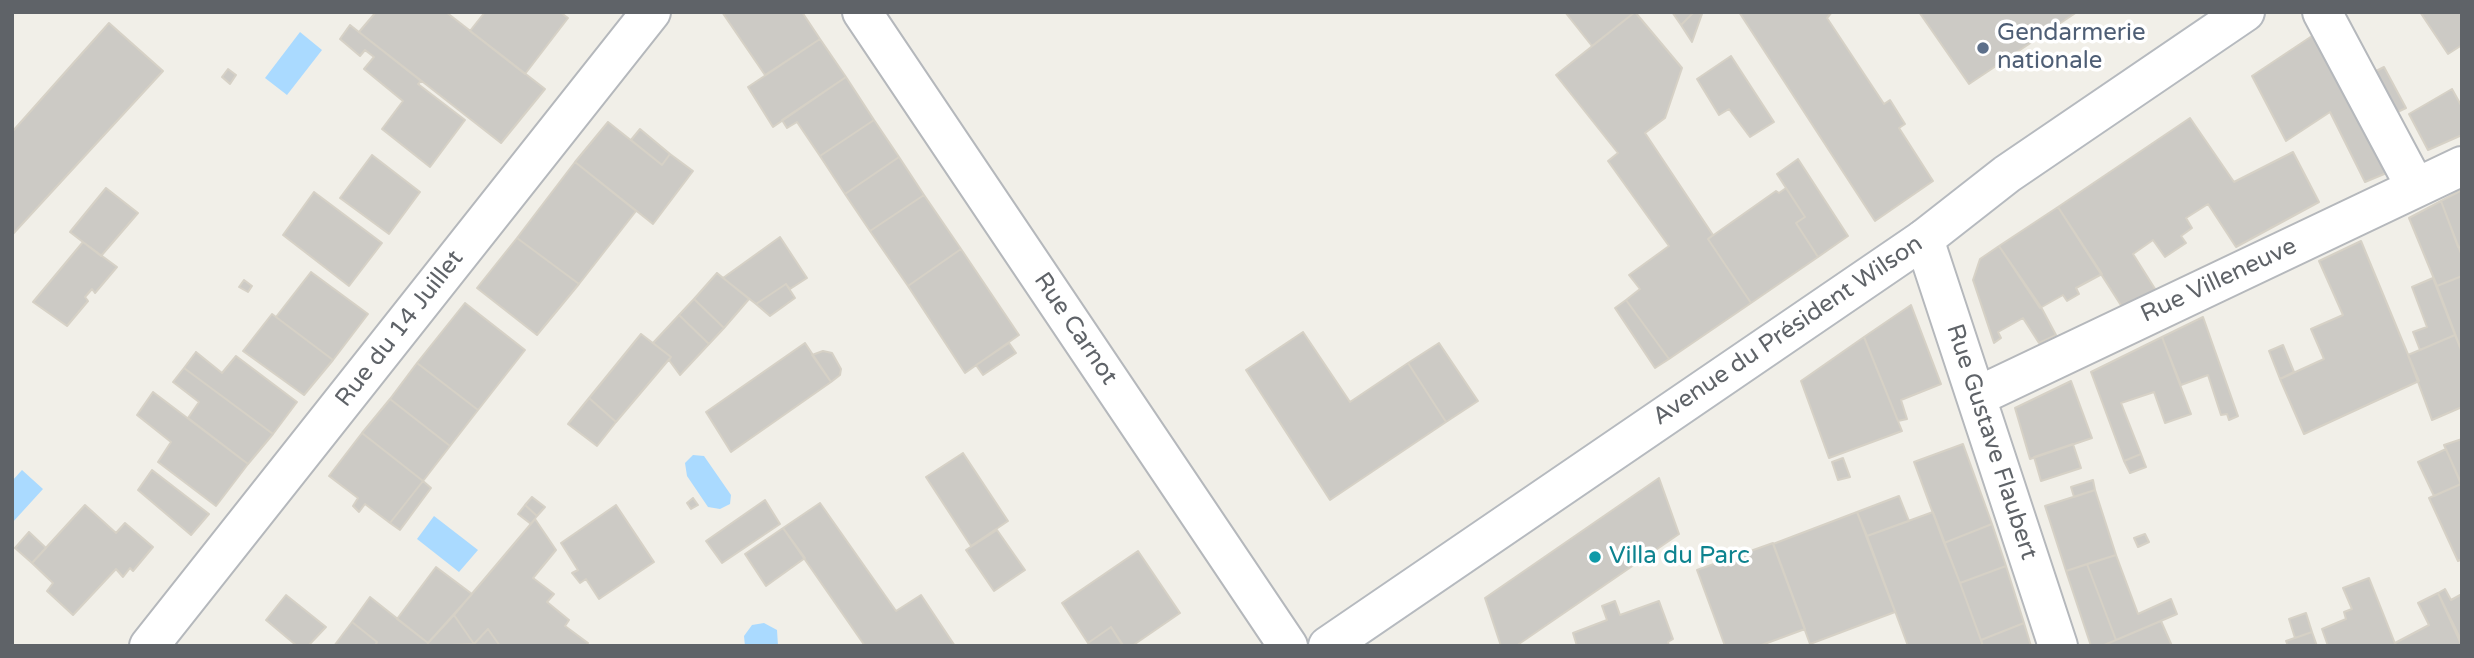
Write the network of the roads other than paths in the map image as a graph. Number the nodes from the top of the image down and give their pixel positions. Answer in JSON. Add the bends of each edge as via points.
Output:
{"nodes":[{"id":1,"x":651,"y":12,"type":"edge"},
{"id":2,"x":862,"y":12,"type":"edge"},
{"id":3,"x":2245,"y":12,"type":"edge"},
{"id":4,"x":2322,"y":12,"type":"edge"},
{"id":5,"x":2462,"y":166,"type":"edge"},
{"id":6,"x":2416,"y":188,"type":"junction"},
{"id":7,"x":1924,"y":239,"type":"junction"},
{"id":8,"x":1976,"y":397,"type":"junction"},
{"id":9,"x":149,"y":646,"type":"edge"},
{"id":10,"x":1288,"y":646,"type":"edge"},
{"id":11,"x":1328,"y":646,"type":"edge"},
{"id":12,"x":2059,"y":646,"type":"edge"}],
"edges":[{"from":1,"to":9,"type":"street","name":"Rue du 14 Juillet"},
{"from":2,"to":10,"type":"street","name":"Rue Carnot"},
{"from":3,"to":7,"type":"street","name":"Avenue du Président Wilson","via":[[2007,174]]},
{"from":4,"to":6,"type":"street"},
{"from":5,"to":6,"type":"street","name":"Rue Villeneuve"},
{"from":6,"to":8,"type":"street","name":"Rue Villeneuve"},
{"from":7,"to":8,"type":"street","name":"Rue Gustave Flaubert"},
{"from":7,"to":11,"type":"street","name":"Avenue du Président Wilson"},
{"from":8,"to":12,"type":"street","name":"Rue Gustave Flaubert"}]}
